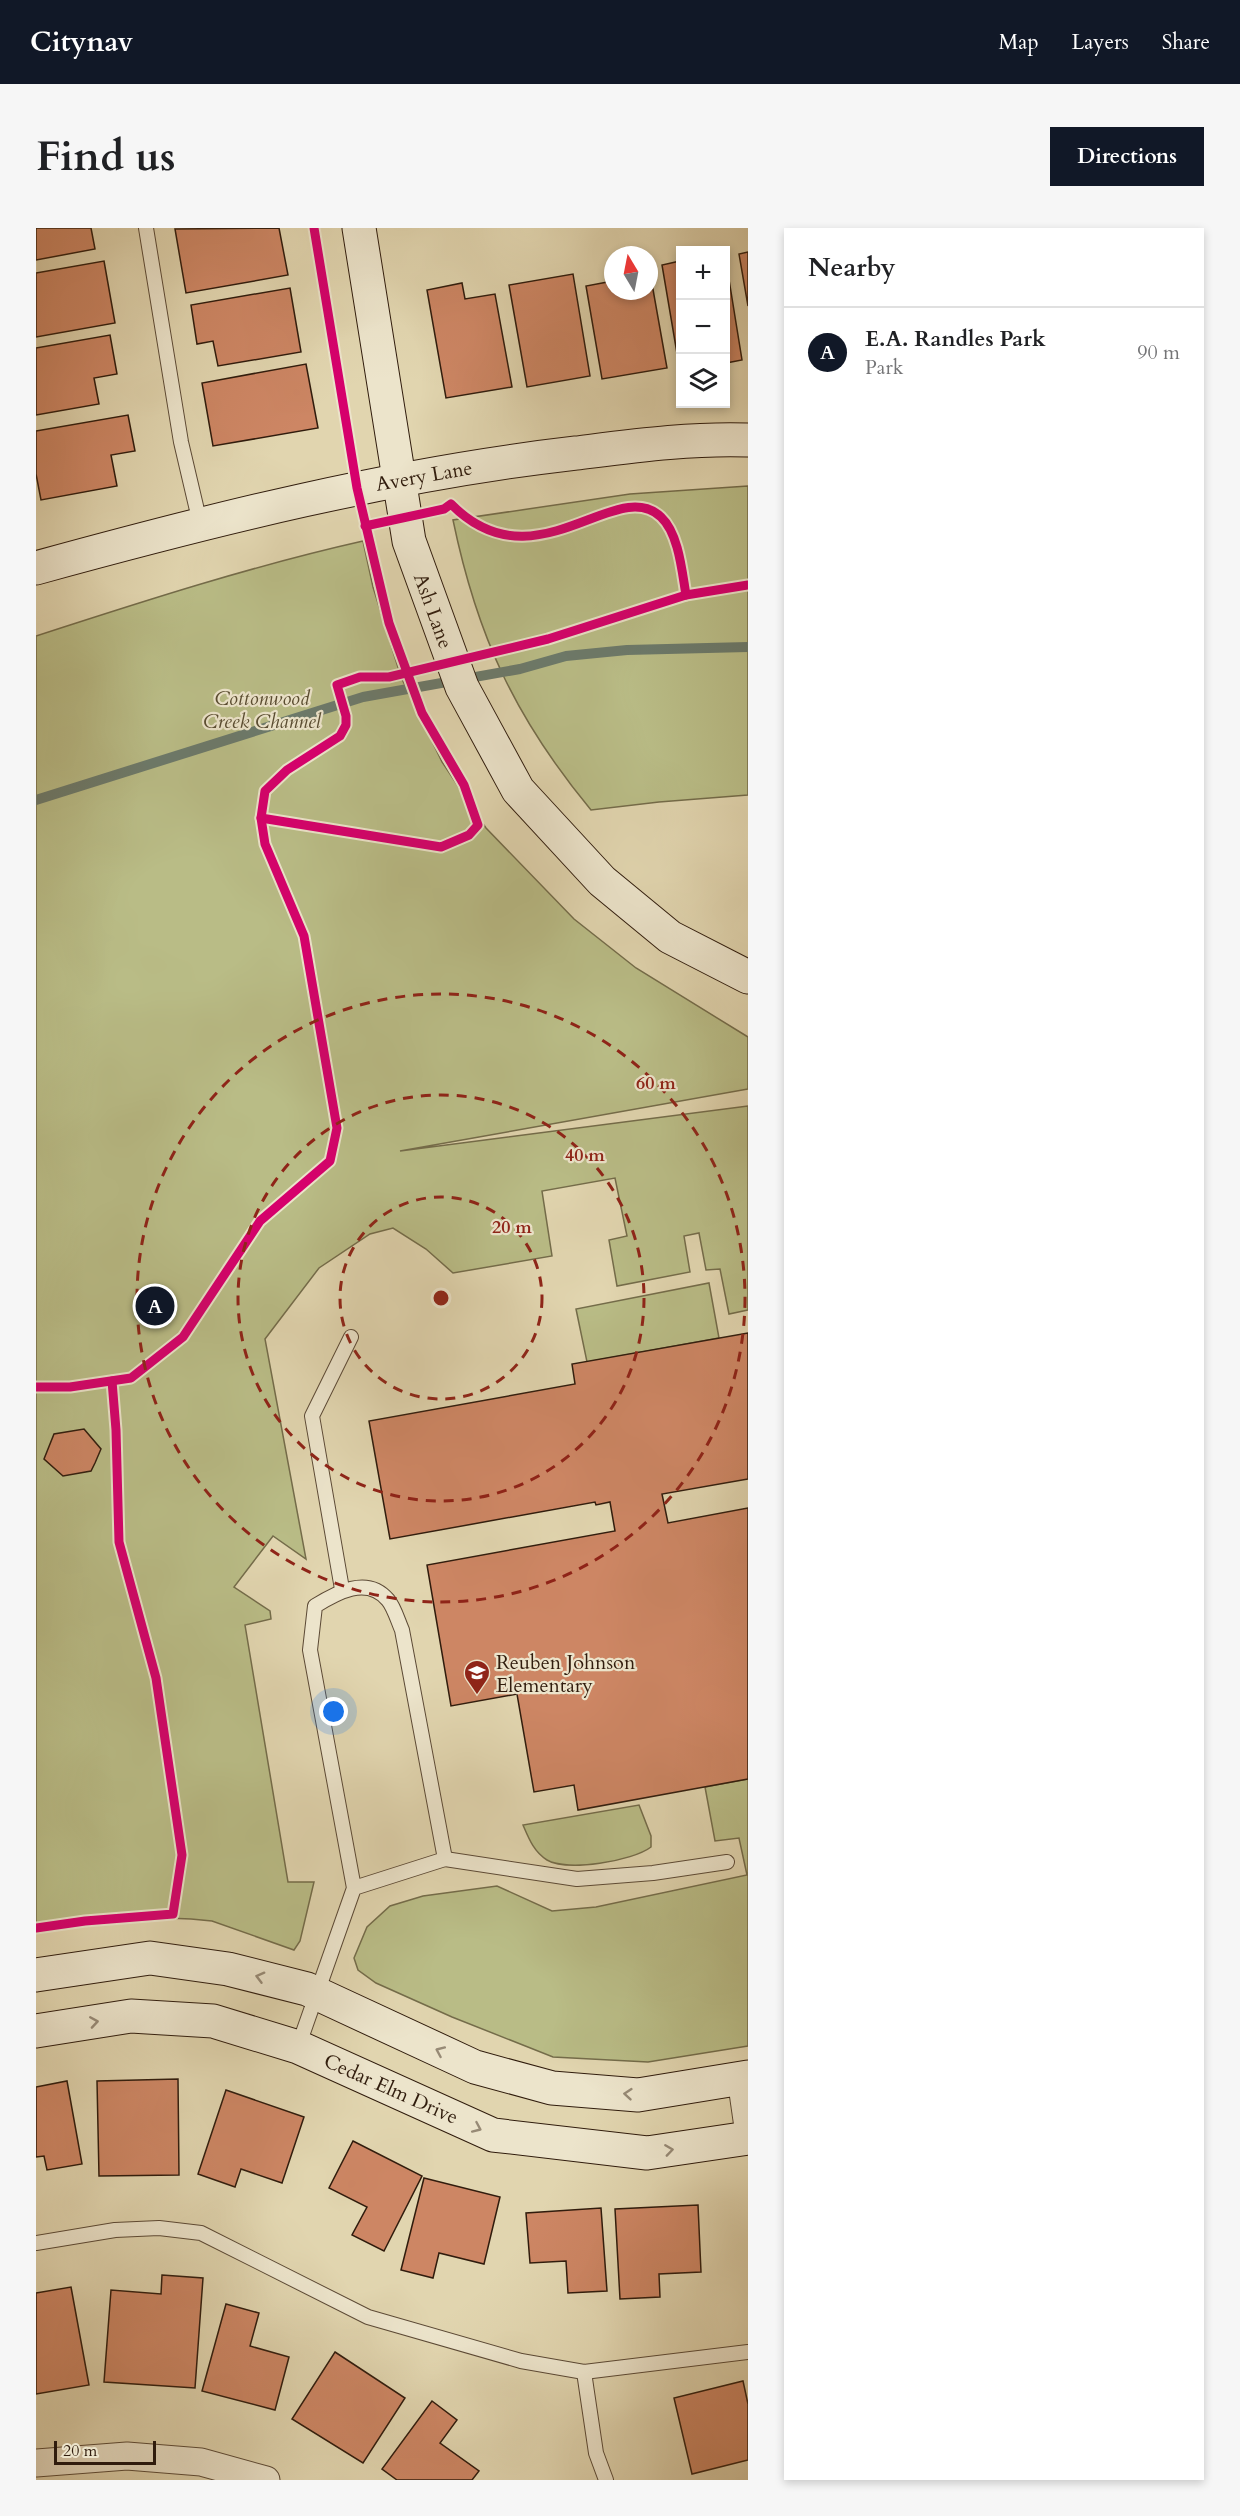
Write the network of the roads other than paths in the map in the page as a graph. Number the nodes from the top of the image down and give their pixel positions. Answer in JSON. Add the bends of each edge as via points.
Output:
{"nodes":[{"id":1,"x":146,"y":228,"type":"edge"},
{"id":2,"x":359,"y":228,"type":"edge"},
{"id":3,"x":748,"y":440,"type":"edge"},
{"id":4,"x":397,"y":480,"type":"junction"},
{"id":5,"x":200,"y":523,"type":"junction"},
{"id":6,"x":36,"y":568,"type":"edge"},
{"id":7,"x":748,"y":977,"type":"edge"},
{"id":8,"x":351,"y":1337,"type":"dead end"},
{"id":9,"x":342,"y":1589,"type":"junction"},
{"id":10,"x":445,"y":1859,"type":"junction"},
{"id":11,"x":727,"y":1862,"type":"dead end"},
{"id":12,"x":354,"y":1888,"type":"junction"},
{"id":13,"x":36,"y":1975,"type":"edge"},
{"id":14,"x":317,"y":1995,"type":"junction"},
{"id":15,"x":36,"y":2031,"type":"edge"},
{"id":16,"x":298,"y":2047,"type":"junction"},
{"id":17,"x":744,"y":2078,"type":"edge"},
{"id":18,"x":748,"y":2127,"type":"edge"},
{"id":19,"x":748,"y":2138,"type":"edge"},
{"id":20,"x":36,"y":2243,"type":"edge"},
{"id":21,"x":748,"y":2352,"type":"edge"},
{"id":22,"x":584,"y":2372,"type":"junction"},
{"id":23,"x":36,"y":2463,"type":"edge"},
{"id":24,"x":266,"y":2480,"type":"edge"},
{"id":25,"x":606,"y":2480,"type":"edge"}],
"edges":[{"from":1,"to":5,"type":"lane","via":[[181,442]]},
{"from":2,"to":4,"type":"street","name":"Ash Lane"},
{"from":3,"to":4,"type":"street","name":"Avery Lane","via":[[631,446]]},
{"from":4,"to":5,"type":"street","name":"Avery Lane"},
{"from":4,"to":7,"type":"street","name":"Ash Lane","via":[[408,541],[462,687],[518,790],[602,881],[670,937]]},
{"from":5,"to":6,"type":"street","name":"Avery Lane"},
{"from":8,"to":9,"type":"lane","via":[[312,1416]]},
{"from":9,"to":10,"type":"lane","via":[[368,1588],[387,1599],[402,1630]]},
{"from":9,"to":12,"type":"lane","via":[[315,1606],[310,1650]]},
{"from":10,"to":11,"type":"lane","via":[[577,1879]]},
{"from":10,"to":12,"type":"lane"},
{"from":12,"to":14,"type":"lane"},
{"from":14,"to":13,"type":"street","one_way":true,"via":[[228,1969],[150,1958]]},
{"from":14,"to":16,"type":"lane"},
{"from":17,"to":14,"type":"street","one_way":true,"via":[[639,2095],[552,2088],[475,2067]]},
{"from":15,"to":16,"type":"street","name":"Cedar Elm Drive","one_way":true,"via":[[131,2016],[213,2021]]},
{"from":16,"to":19,"type":"street","name":"Cedar Elm Drive","one_way":true,"via":[[493,2135],[647,2153]]},
{"from":17,"to":18,"type":"street"},
{"from":20,"to":22,"type":"lane","via":[[114,2230],[159,2228],[201,2234],[368,2317],[511,2358]]},
{"from":21,"to":22,"type":"lane"},
{"from":22,"to":25,"type":"lane","via":[[597,2453]]},
{"from":23,"to":24,"type":"street","via":[[127,2456],[201,2462]]}]}
